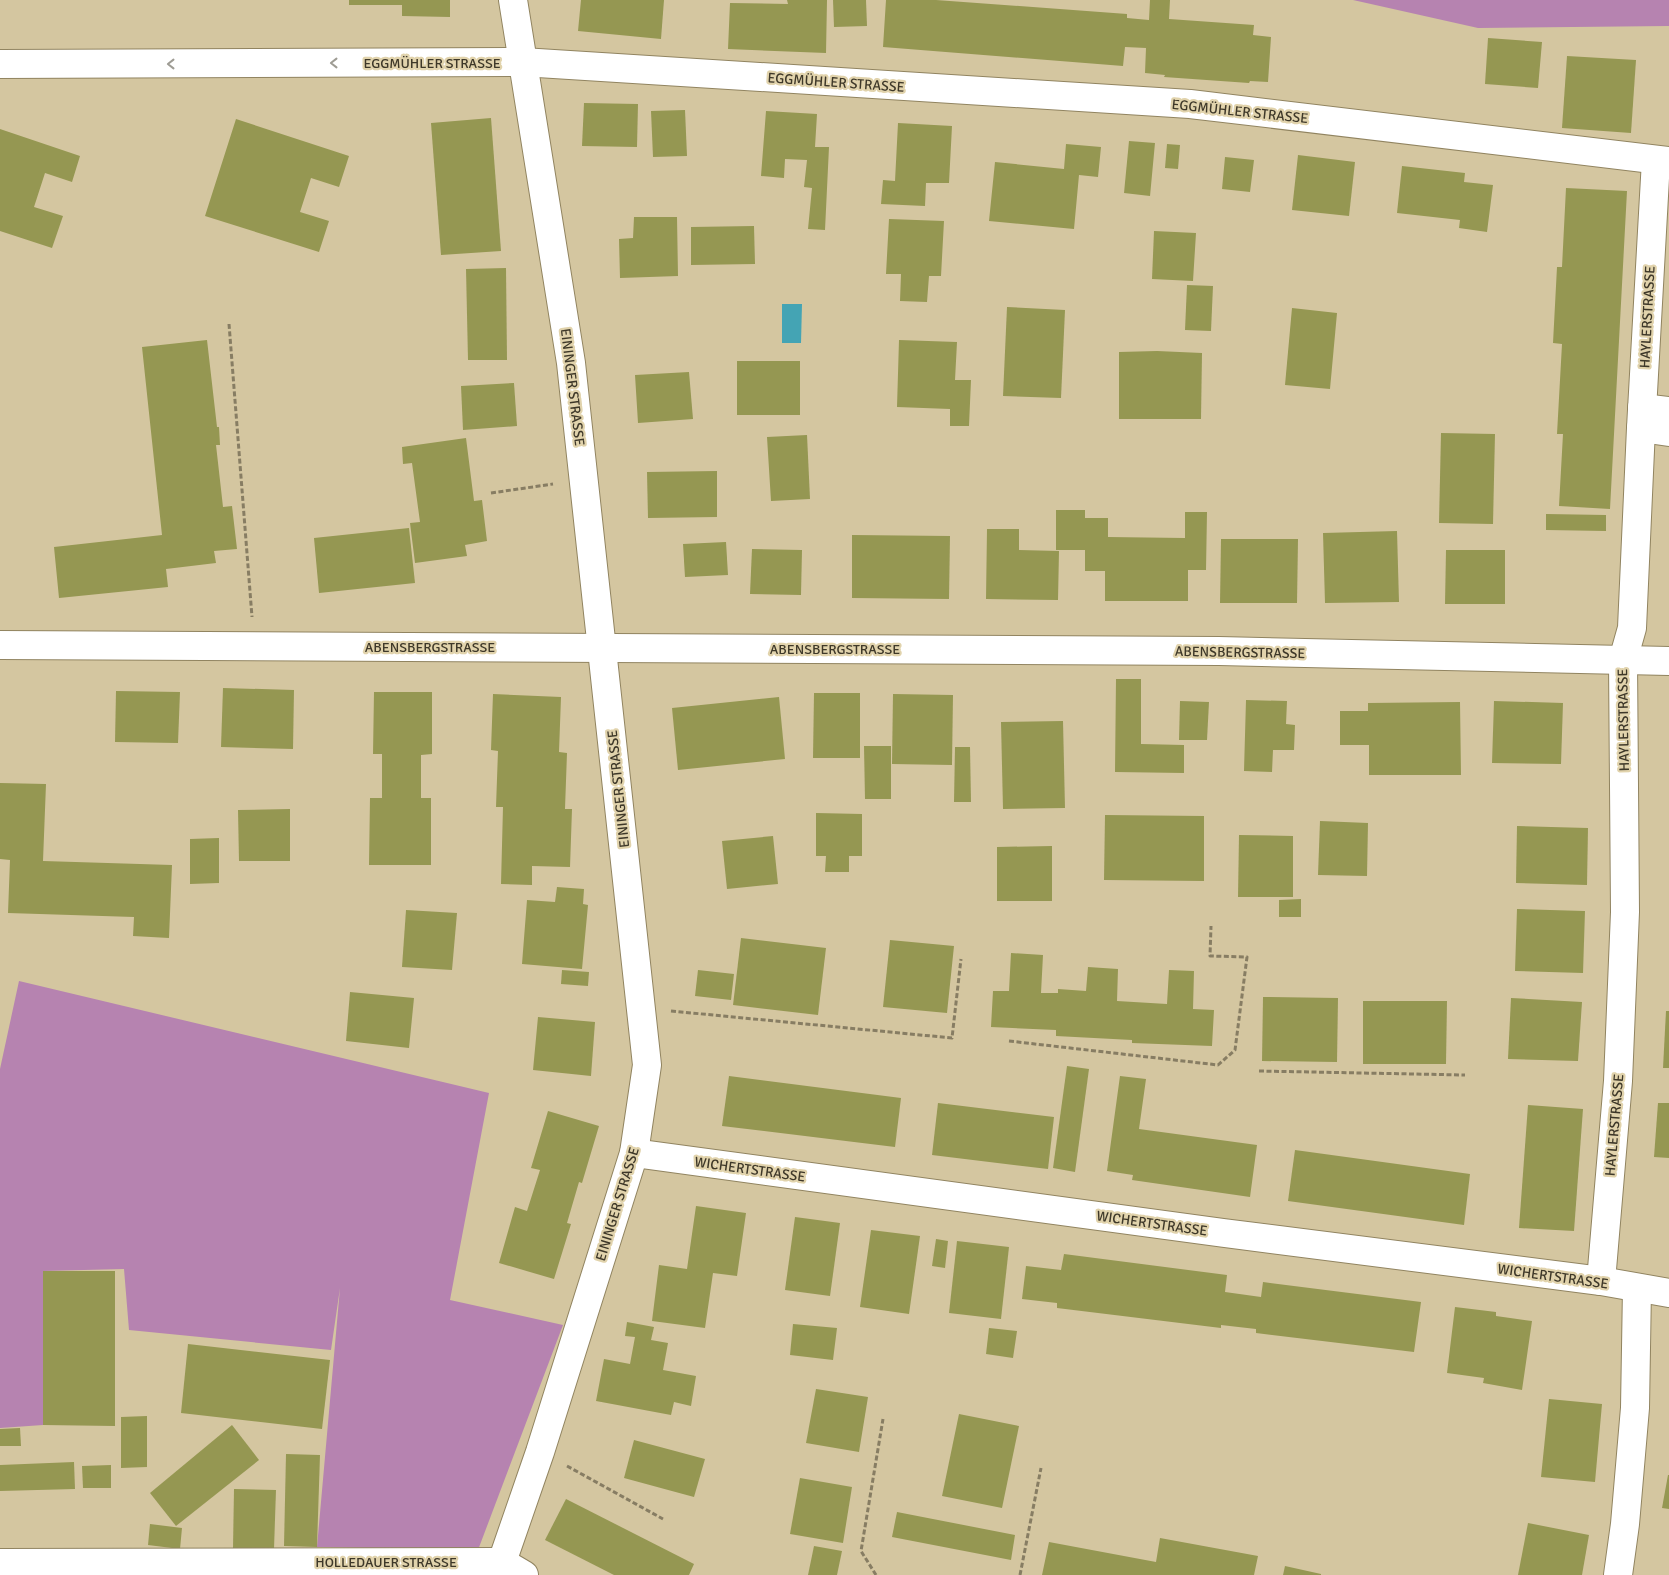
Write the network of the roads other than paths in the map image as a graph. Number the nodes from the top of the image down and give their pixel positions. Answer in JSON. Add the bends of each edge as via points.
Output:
{"nodes":[{"id":1,"x":513,"y":0,"type":"edge"},
{"id":2,"x":522,"y":62,"type":"junction"},
{"id":3,"x":0,"y":64,"type":"edge"},
{"id":4,"x":1662,"y":161,"type":"edge"},
{"id":5,"x":1669,"y":411,"type":"edge"},
{"id":6,"x":1641,"y":418,"type":"junction"},
{"id":7,"x":1669,"y":432,"type":"edge"},
{"id":8,"x":0,"y":645,"type":"edge"},
{"id":9,"x":602,"y":648,"type":"junction"},
{"id":10,"x":1623,"y":660,"type":"junction"},
{"id":11,"x":1669,"y":661,"type":"edge"},
{"id":12,"x":634,"y":1153,"type":"junction"},
{"id":13,"x":1601,"y":1281,"type":"junction"},
{"id":14,"x":1637,"y":1288,"type":"junction"},
{"id":15,"x":1669,"y":1293,"type":"edge"},
{"id":16,"x":0,"y":1563,"type":"edge"},
{"id":17,"x":513,"y":1569,"type":"edge"},
{"id":18,"x":1618,"y":1575,"type":"edge"}],
"edges":[{"from":1,"to":2,"type":"street","name":"EININGER STRASSE"},
{"from":2,"to":3,"type":"street","name":"EGGMÜHLER STRASSE","one_way":true},
{"from":2,"to":4,"type":"street","name":"EGGMÜHLER STRASSE","via":[[1190,104]]},
{"from":2,"to":9,"type":"street","name":"EININGER STRASSE","via":[[572,363]]},
{"from":4,"to":6,"type":"street","name":"HAYLERSTRASSE"},
{"from":5,"to":6,"type":"street"},
{"from":6,"to":7,"type":"street"},
{"from":6,"to":10,"type":"street","name":"HAYLERSTRASSE","via":[[1632,628]]},
{"from":8,"to":9,"type":"street","name":"ABENSBERGSTRASSE"},
{"from":9,"to":10,"type":"street","name":"ABENSBERGSTRASSE","via":[[1219,651]]},
{"from":9,"to":12,"type":"street","name":"EININGER STRASSE","via":[[647,1065]]},
{"from":10,"to":11,"type":"street","name":"ABENSBERGSTRASSE"},
{"from":10,"to":13,"type":"street","name":"HAYLERSTRASSE","via":[[1625,912],[1618,1081]]},
{"from":12,"to":13,"type":"street","name":"WICHERTSTRASSE"},
{"from":12,"to":17,"type":"street","name":"EININGER STRASSE","via":[[540,1452]]},
{"from":13,"to":14,"type":"street","name":"WICHERTSTRASSE"},
{"from":14,"to":15,"type":"street","name":"WICHERTSTRASSE"},
{"from":14,"to":18,"type":"street","via":[[1635,1408]]},
{"from":16,"to":17,"type":"street","name":"HOLLEDAUER STRASSE"}]}
